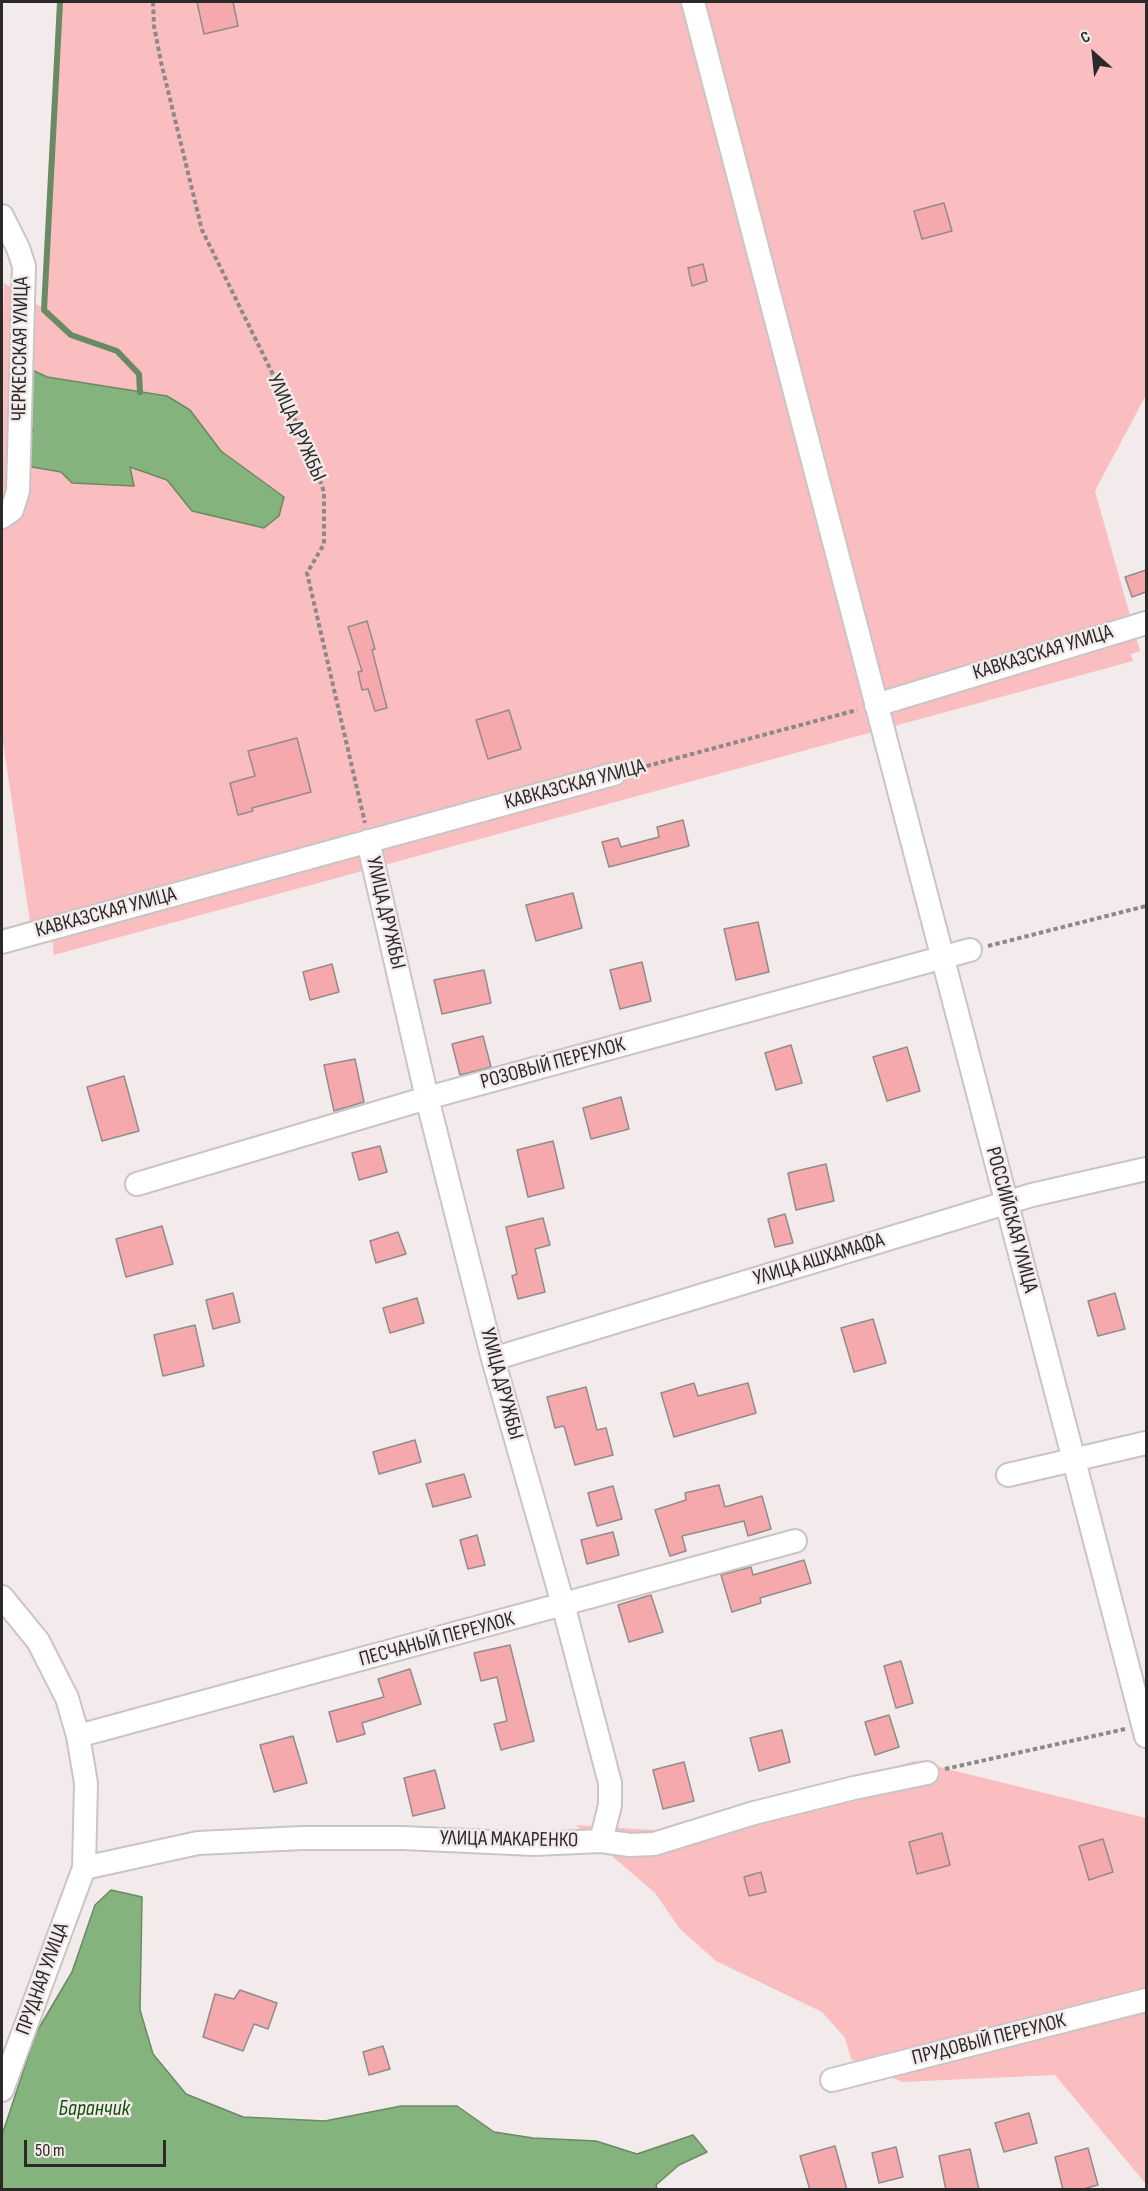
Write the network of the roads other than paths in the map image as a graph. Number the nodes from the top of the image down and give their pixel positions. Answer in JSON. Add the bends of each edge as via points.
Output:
{"nodes":[{"id":1,"x":693,"y":2,"type":"edge"},
{"id":2,"x":2,"y":216,"type":"edge"},
{"id":3,"x":2,"y":518,"type":"edge"},
{"id":4,"x":1146,"y":623,"type":"edge"},
{"id":5,"x":876,"y":705,"type":"junction"},
{"id":6,"x":614,"y":774,"type":"road end"},
{"id":7,"x":368,"y":841,"type":"junction"},
{"id":8,"x":2,"y":942,"type":"edge"},
{"id":9,"x":970,"y":951,"type":"road end"},
{"id":10,"x":943,"y":958,"type":"junction"},
{"id":11,"x":427,"y":1098,"type":"junction"},
{"id":12,"x":1146,"y":1169,"type":"edge"},
{"id":13,"x":136,"y":1184,"type":"dead end"},
{"id":14,"x":1007,"y":1203,"type":"junction"},
{"id":15,"x":493,"y":1359,"type":"junction"},
{"id":16,"x":1146,"y":1443,"type":"edge"},
{"id":17,"x":1074,"y":1460,"type":"junction"},
{"id":18,"x":1008,"y":1475,"type":"dead end"},
{"id":19,"x":795,"y":1541,"type":"dead end"},
{"id":20,"x":2,"y":1597,"type":"edge"},
{"id":21,"x":563,"y":1604,"type":"junction"},
{"id":22,"x":1145,"y":1730,"type":"edge"},
{"id":23,"x":78,"y":1736,"type":"junction"},
{"id":24,"x":927,"y":1773,"type":"road end"},
{"id":25,"x":601,"y":1841,"type":"junction"},
{"id":26,"x":84,"y":1868,"type":"junction"},
{"id":27,"x":1146,"y":2000,"type":"edge"},
{"id":28,"x":832,"y":2080,"type":"dead end"},
{"id":29,"x":2,"y":2090,"type":"edge"}],
"edges":[{"from":1,"to":5,"type":"street","name":"РОССИЙСКАЯ УЛИЦА"},
{"from":2,"to":3,"type":"street","name":"ЧЕРКЕССКАЯ УЛИЦА","via":[[24,266],[18,491],[12,510]]},
{"from":4,"to":5,"type":"street","name":"КАВКАЗCКАЯ УЛИЦА"},
{"from":5,"to":10,"type":"street","name":"РОССИЙСКАЯ УЛИЦА"},
{"from":6,"to":7,"type":"street","name":"КАВКАЗCКАЯ УЛИЦА"},
{"from":7,"to":8,"type":"street","name":"КАВКАЗCКАЯ УЛИЦА"},
{"from":7,"to":11,"type":"street","name":"УЛИЦА ДРУЖБЫ"},
{"from":9,"to":10,"type":"street","name":"РОЗОВЫЙ ПЕРЕУЛОК"},
{"from":10,"to":11,"type":"street","name":"РОЗОВЫЙ ПЕРЕУЛОК"},
{"from":10,"to":14,"type":"street","name":"РОССИЙСКАЯ УЛИЦА"},
{"from":11,"to":13,"type":"street","name":"РОЗОВЫЙ ПЕРЕУЛОК"},
{"from":11,"to":15,"type":"street","name":"УЛИЦА ДРУЖБЫ"},
{"from":12,"to":14,"type":"street","name":"УЛИЦА АШХАМАФА"},
{"from":14,"to":15,"type":"street","name":"УЛИЦА АШХАМАФА"},
{"from":14,"to":17,"type":"street","name":"РОССИЙСКАЯ УЛИЦА"},
{"from":15,"to":21,"type":"street","name":"УЛИЦА ДРУЖБЫ"},
{"from":16,"to":17,"type":"street"},
{"from":17,"to":18,"type":"street"},
{"from":17,"to":22,"type":"street","name":"РОССИЙСКАЯ УЛИЦА"},
{"from":19,"to":21,"type":"street","name":"ПЕСЧАНЫЙ ПЕРЕУЛОК"},
{"from":20,"to":23,"type":"street","name":"ПРУДНАЯ УЛИЦА","via":[[38,1641],[67,1698]]},
{"from":21,"to":23,"type":"street","name":"ПЕСЧАНЫЙ ПЕРЕУЛОК"},
{"from":21,"to":25,"type":"street","name":"УЛИЦА ДРУЖБЫ","via":[[610,1784],[610,1805]]},
{"from":23,"to":26,"type":"street","name":"ПРУДНАЯ УЛИЦА","via":[[86,1783]]},
{"from":24,"to":25,"type":"street","name":"УЛИЦА МАКАРЕНКО","via":[[754,1813],[654,1844]]},
{"from":25,"to":26,"type":"street","name":"УЛИЦА МАКАРЕНКО","via":[[534,1844],[403,1838],[198,1843]]},
{"from":26,"to":29,"type":"street","name":"ПРУДНАЯ УЛИЦА"},
{"from":27,"to":28,"type":"street","name":"ПРУДОВЫЙ ПЕРЕУЛОК"}]}
